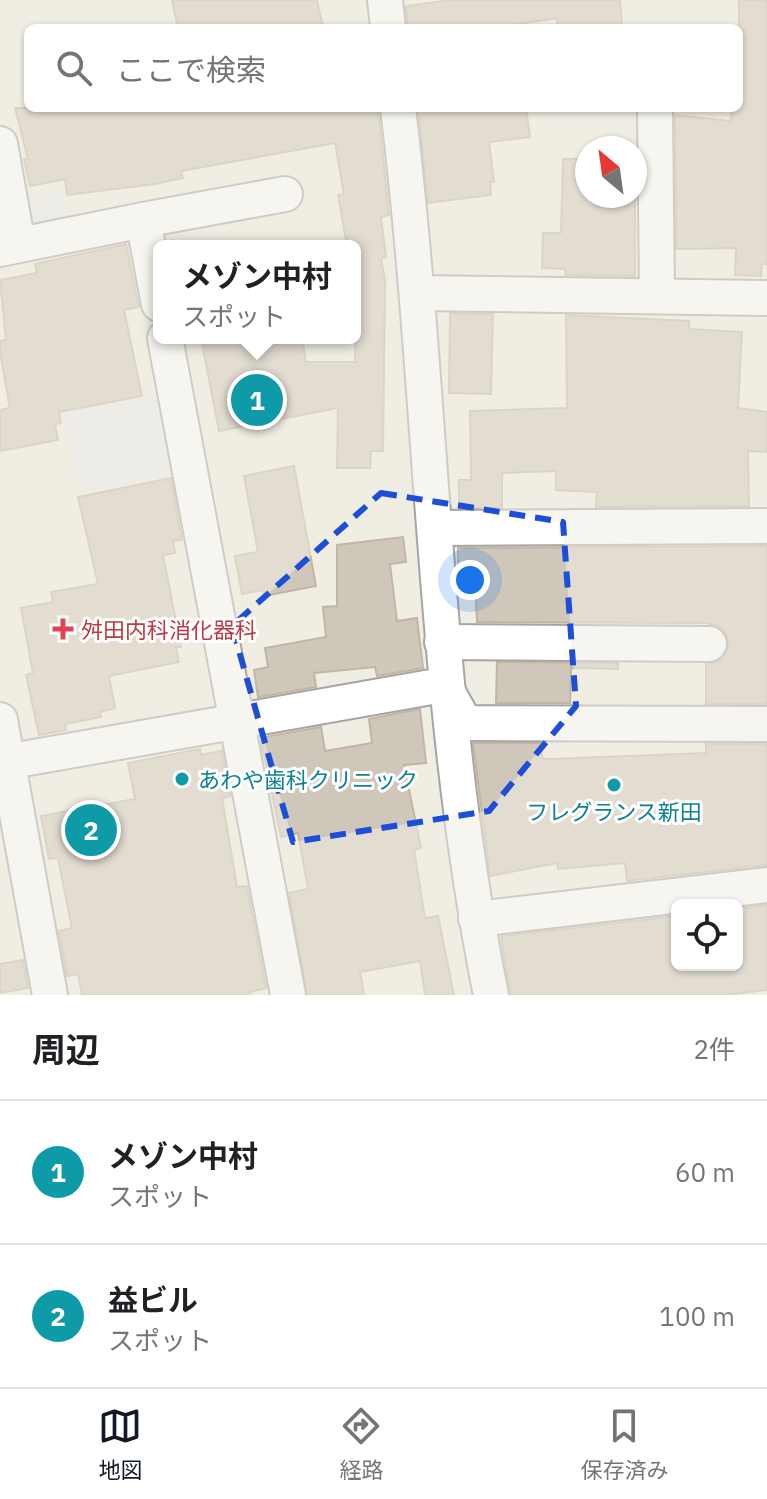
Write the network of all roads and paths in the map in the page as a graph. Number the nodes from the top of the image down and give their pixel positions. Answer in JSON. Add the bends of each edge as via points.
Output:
{"nodes":[{"id":1,"x":385,"y":0,"type":"edge"},
{"id":2,"x":388,"y":24,"type":"edge"},
{"id":3,"x":398,"y":112,"type":"edge"},
{"id":4,"x":655,"y":112,"type":"edge"},
{"id":5,"x":0,"y":144,"type":"edge"},
{"id":6,"x":285,"y":194,"type":"dead end"},
{"id":7,"x":143,"y":220,"type":"junction"},
{"id":8,"x":9,"y":247,"type":"edge"},
{"id":9,"x":153,"y":272,"type":"edge"},
{"id":10,"x":419,"y":293,"type":"junction"},
{"id":11,"x":657,"y":296,"type":"junction"},
{"id":12,"x":767,"y":298,"type":"edge"},
{"id":13,"x":166,"y":344,"type":"edge"},
{"id":14,"x":767,"y":526,"type":"edge"},
{"id":15,"x":436,"y":528,"type":"junction"},
{"id":16,"x":442,"y":642,"type":"junction"},
{"id":17,"x":709,"y":644,"type":"dead end"},
{"id":18,"x":446,"y":689,"type":"junction"},
{"id":19,"x":0,"y":720,"type":"edge"},
{"id":20,"x":237,"y":721,"type":"junction"},
{"id":21,"x":767,"y":724,"type":"edge"},
{"id":22,"x":4,"y":762,"type":"edge"},
{"id":23,"x":767,"y":885,"type":"edge"},
{"id":24,"x":476,"y":919,"type":"junction"},
{"id":25,"x":50,"y":995,"type":"edge"},
{"id":26,"x":288,"y":995,"type":"edge"},
{"id":27,"x":491,"y":995,"type":"edge"}],
"edges":[{"from":1,"to":2,"type":"street"},
{"from":3,"to":10,"type":"street"},
{"from":4,"to":11,"type":"street"},
{"from":5,"to":8,"type":"street"},
{"from":6,"to":7,"type":"street"},
{"from":7,"to":8,"type":"street"},
{"from":7,"to":9,"type":"street"},
{"from":10,"to":11,"type":"street"},
{"from":10,"to":15,"type":"street"},
{"from":11,"to":12,"type":"street"},
{"from":13,"to":20,"type":"street"},
{"from":14,"to":15,"type":"street"},
{"from":15,"to":16,"type":"street"},
{"from":16,"to":17,"type":"street"},
{"from":16,"to":18,"type":"street"},
{"from":18,"to":20,"type":"street","via":[[437,686]]},
{"from":18,"to":21,"type":"street","via":[[465,723]]},
{"from":18,"to":24,"type":"street"},
{"from":19,"to":22,"type":"street"},
{"from":20,"to":22,"type":"street"},
{"from":20,"to":26,"type":"street"},
{"from":22,"to":25,"type":"street"},
{"from":23,"to":24,"type":"street"},
{"from":24,"to":27,"type":"street"}]}
